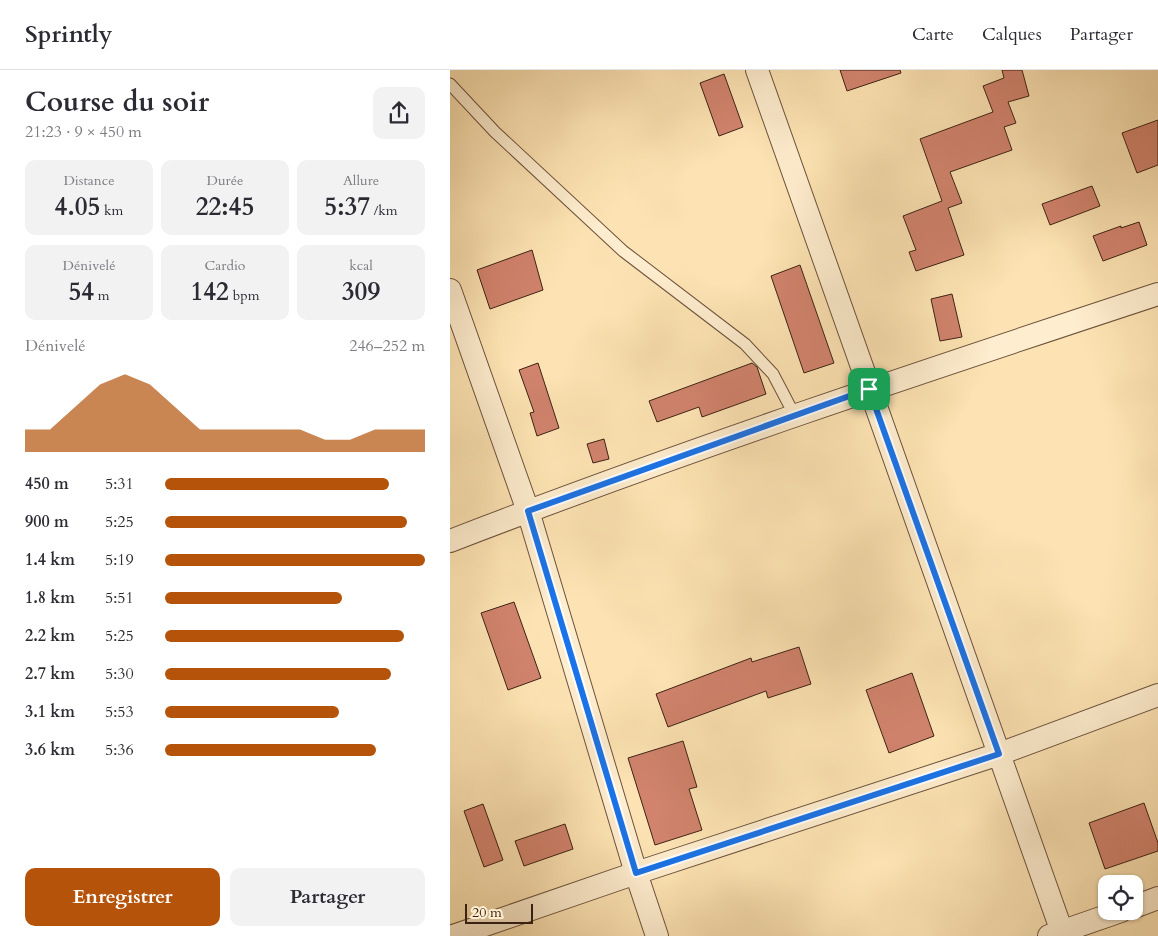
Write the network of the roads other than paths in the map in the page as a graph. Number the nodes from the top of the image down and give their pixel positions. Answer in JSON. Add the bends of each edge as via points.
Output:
{"nodes":[{"id":1,"x":757,"y":70,"type":"edge"},
{"id":2,"x":450,"y":84,"type":"edge"},
{"id":3,"x":450,"y":290,"type":"edge"},
{"id":4,"x":1158,"y":294,"type":"edge"},
{"id":5,"x":869,"y":389,"type":"junction"},
{"id":6,"x":795,"y":416,"type":"junction"},
{"id":7,"x":528,"y":511,"type":"junction"},
{"id":8,"x":450,"y":541,"type":"edge"},
{"id":9,"x":1158,"y":695,"type":"edge"},
{"id":10,"x":999,"y":754,"type":"junction"},
{"id":11,"x":636,"y":873,"type":"junction"},
{"id":12,"x":1158,"y":898,"type":"edge"},
{"id":13,"x":1143,"y":904,"type":"edge"},
{"id":14,"x":1098,"y":919,"type":"edge"},
{"id":15,"x":1055,"y":934,"type":"edge"},
{"id":16,"x":453,"y":936,"type":"edge"},
{"id":17,"x":657,"y":936,"type":"edge"}],
"edges":[{"from":1,"to":5,"type":"street"},
{"from":2,"to":6,"type":"lane","via":[[494,132],[623,251],[745,344],[773,374]]},
{"from":3,"to":7,"type":"street"},
{"from":4,"to":5,"type":"street"},
{"from":5,"to":6,"type":"street"},
{"from":5,"to":10,"type":"street"},
{"from":6,"to":7,"type":"street"},
{"from":7,"to":8,"type":"street"},
{"from":7,"to":11,"type":"street"},
{"from":9,"to":10,"type":"street"},
{"from":10,"to":11,"type":"street"},
{"from":10,"to":15,"type":"street"},
{"from":11,"to":16,"type":"street"},
{"from":11,"to":17,"type":"street"},
{"from":12,"to":13,"type":"street"},
{"from":14,"to":15,"type":"street"}]}
